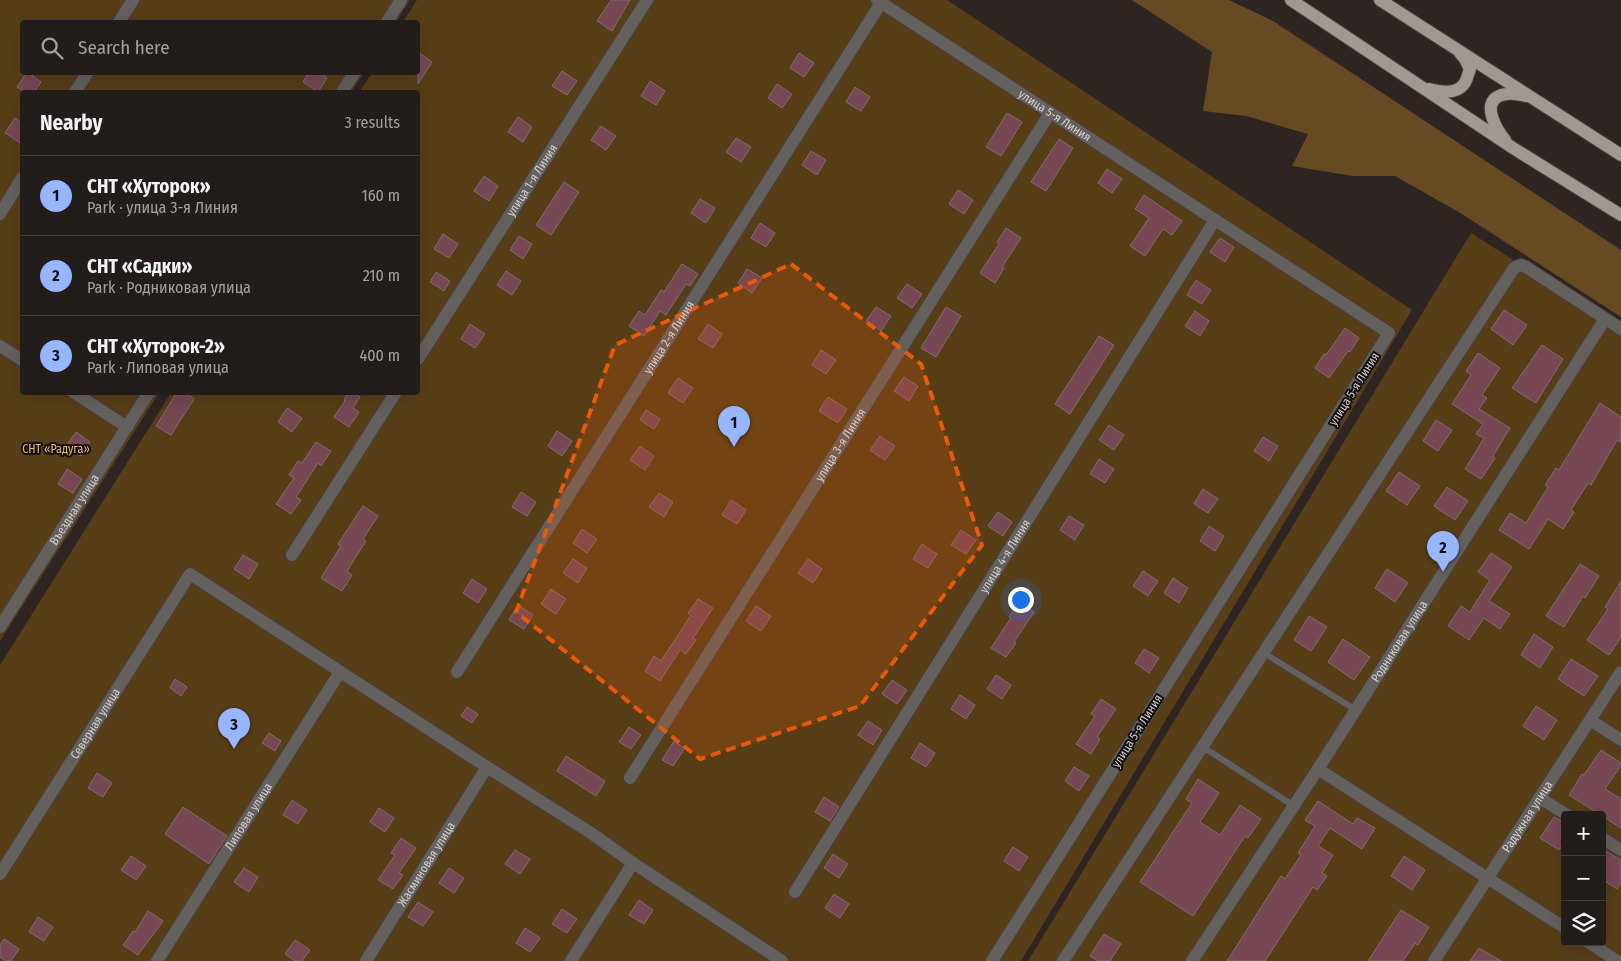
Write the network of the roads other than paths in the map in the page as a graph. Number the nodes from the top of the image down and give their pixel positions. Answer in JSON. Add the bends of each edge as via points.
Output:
{"nodes":[{"id":1,"x":133,"y":0,"type":"edge"},
{"id":2,"x":401,"y":0,"type":"edge"},
{"id":3,"x":647,"y":0,"type":"edge"},
{"id":4,"x":1291,"y":0,"type":"edge"},
{"id":5,"x":1380,"y":0,"type":"edge"},
{"id":6,"x":879,"y":1,"type":"edge"},
{"id":7,"x":120,"y":20,"type":"edge"},
{"id":8,"x":388,"y":20,"type":"edge"},
{"id":9,"x":1449,"y":43,"type":"junction"},
{"id":10,"x":86,"y":75,"type":"edge"},
{"id":11,"x":352,"y":75,"type":"edge"},
{"id":12,"x":1420,"y":86,"type":"junction"},
{"id":13,"x":76,"y":90,"type":"edge"},
{"id":14,"x":343,"y":90,"type":"edge"},
{"id":15,"x":1542,"y":103,"type":"junction"},
{"id":16,"x":1050,"y":113,"type":"junction"},
{"id":17,"x":1513,"y":148,"type":"junction"},
{"id":18,"x":1621,"y":155,"type":"edge"},
{"id":19,"x":20,"y":181,"type":"edge"},
{"id":20,"x":0,"y":214,"type":"edge"},
{"id":21,"x":1621,"y":214,"type":"edge"},
{"id":22,"x":1215,"y":220,"type":"junction"},
{"id":23,"x":1606,"y":319,"type":"junction"},
{"id":24,"x":1621,"y":329,"type":"edge"},
{"id":25,"x":0,"y":346,"type":"edge"},
{"id":26,"x":420,"y":357,"type":"edge"},
{"id":27,"x":20,"y":359,"type":"edge"},
{"id":28,"x":78,"y":395,"type":"edge"},
{"id":29,"x":147,"y":395,"type":"edge"},
{"id":30,"x":394,"y":395,"type":"edge"},
{"id":31,"x":127,"y":427,"type":"junction"},
{"id":32,"x":292,"y":555,"type":"dead end"},
{"id":33,"x":0,"y":627,"type":"edge"},
{"id":34,"x":1264,"y":653,"type":"junction"},
{"id":35,"x":340,"y":672,"type":"junction"},
{"id":36,"x":457,"y":672,"type":"dead end"},
{"id":37,"x":1621,"y":672,"type":"edge"},
{"id":38,"x":1356,"y":710,"type":"junction"},
{"id":39,"x":1590,"y":720,"type":"junction"},
{"id":40,"x":1621,"y":740,"type":"edge"},
{"id":41,"x":1202,"y":747,"type":"junction"},
{"id":42,"x":487,"y":767,"type":"junction"},
{"id":43,"x":1318,"y":769,"type":"junction"},
{"id":44,"x":630,"y":778,"type":"dead end"},
{"id":45,"x":1540,"y":798,"type":"junction"},
{"id":46,"x":1294,"y":806,"type":"junction"},
{"id":47,"x":1561,"y":811,"type":"edge"},
{"id":48,"x":1606,"y":841,"type":"edge"},
{"id":49,"x":1621,"y":850,"type":"edge"},
{"id":50,"x":633,"y":863,"type":"junction"},
{"id":51,"x":0,"y":874,"type":"edge"},
{"id":52,"x":1488,"y":878,"type":"junction"},
{"id":53,"x":795,"y":892,"type":"dead end"},
{"id":54,"x":1561,"y":925,"type":"edge"},
{"id":55,"x":1594,"y":946,"type":"edge"},
{"id":56,"x":157,"y":961,"type":"edge"},
{"id":57,"x":366,"y":961,"type":"edge"},
{"id":58,"x":571,"y":961,"type":"edge"},
{"id":59,"x":781,"y":961,"type":"edge"},
{"id":60,"x":992,"y":961,"type":"edge"},
{"id":61,"x":1064,"y":961,"type":"edge"},
{"id":62,"x":1192,"y":961,"type":"edge"},
{"id":63,"x":1434,"y":961,"type":"edge"},
{"id":64,"x":1617,"y":961,"type":"edge"}],
"edges":[{"from":1,"to":7,"type":"street"},
{"from":2,"to":8,"type":"street"},
{"from":3,"to":26,"type":"street","name":"улица 1-я Линия"},
{"from":4,"to":12,"type":"main road"},
{"from":5,"to":9,"type":"main road"},
{"from":6,"to":16,"type":"street","name":"улица 5-я Линия"},
{"from":6,"to":36,"type":"street","name":"улица 2-я Линия"},
{"from":9,"to":12,"type":"main road","via":[[1466,59],[1470,69],[1465,83],[1458,89],[1442,92]]},
{"from":9,"to":15,"type":"main road"},
{"from":10,"to":13,"type":"street"},
{"from":11,"to":14,"type":"street"},
{"from":12,"to":17,"type":"main road"},
{"from":15,"to":17,"type":"main road","via":[[1532,97],[1510,94],[1499,95],[1492,100],[1492,118]]},
{"from":15,"to":18,"type":"main road"},
{"from":16,"to":22,"type":"street","name":"улица 5-я Линия"},
{"from":16,"to":44,"type":"street","name":"улица 3-я Линия"},
{"from":17,"to":21,"type":"main road"},
{"from":19,"to":20,"type":"street"},
{"from":22,"to":53,"type":"street","name":"улица 4-я Линия"},
{"from":22,"to":60,"type":"street","name":"улица 5-я Линия","via":[[1389,333]]},
{"from":23,"to":24,"type":"street"},
{"from":23,"to":34,"type":"street","via":[[1526,267],[1514,268]]},
{"from":23,"to":38,"type":"street","name":"Родниковая улица"},
{"from":25,"to":27,"type":"street"},
{"from":28,"to":31,"type":"street"},
{"from":29,"to":31,"type":"street","name":"Въездная улица"},
{"from":30,"to":32,"type":"street"},
{"from":31,"to":33,"type":"street","name":"Въездная улица"},
{"from":34,"to":38,"type":"lane"},
{"from":34,"to":41,"type":"street"},
{"from":35,"to":42,"type":"street"},
{"from":35,"to":51,"type":"street","name":"Северная улица","via":[[190,574]]},
{"from":35,"to":56,"type":"street","name":"Липовая улица"},
{"from":37,"to":39,"type":"street","name":"Радужная улица"},
{"from":38,"to":43,"type":"street","name":"Родниковая улица"},
{"from":39,"to":40,"type":"street"},
{"from":39,"to":45,"type":"street","name":"Радужная улица"},
{"from":41,"to":46,"type":"lane"},
{"from":41,"to":61,"type":"street"},
{"from":42,"to":50,"type":"street"},
{"from":42,"to":57,"type":"street","name":"Жасминовая улица"},
{"from":43,"to":46,"type":"street","name":"Родниковая улица"},
{"from":43,"to":52,"type":"street"},
{"from":45,"to":47,"type":"street"},
{"from":45,"to":52,"type":"street","name":"Радужная улица"},
{"from":46,"to":62,"type":"street","name":"Родниковая улица"},
{"from":48,"to":49,"type":"street"},
{"from":50,"to":58,"type":"street"},
{"from":50,"to":59,"type":"street"},
{"from":52,"to":54,"type":"street"},
{"from":52,"to":63,"type":"street","name":"Радужная улица"},
{"from":55,"to":64,"type":"street"}]}
